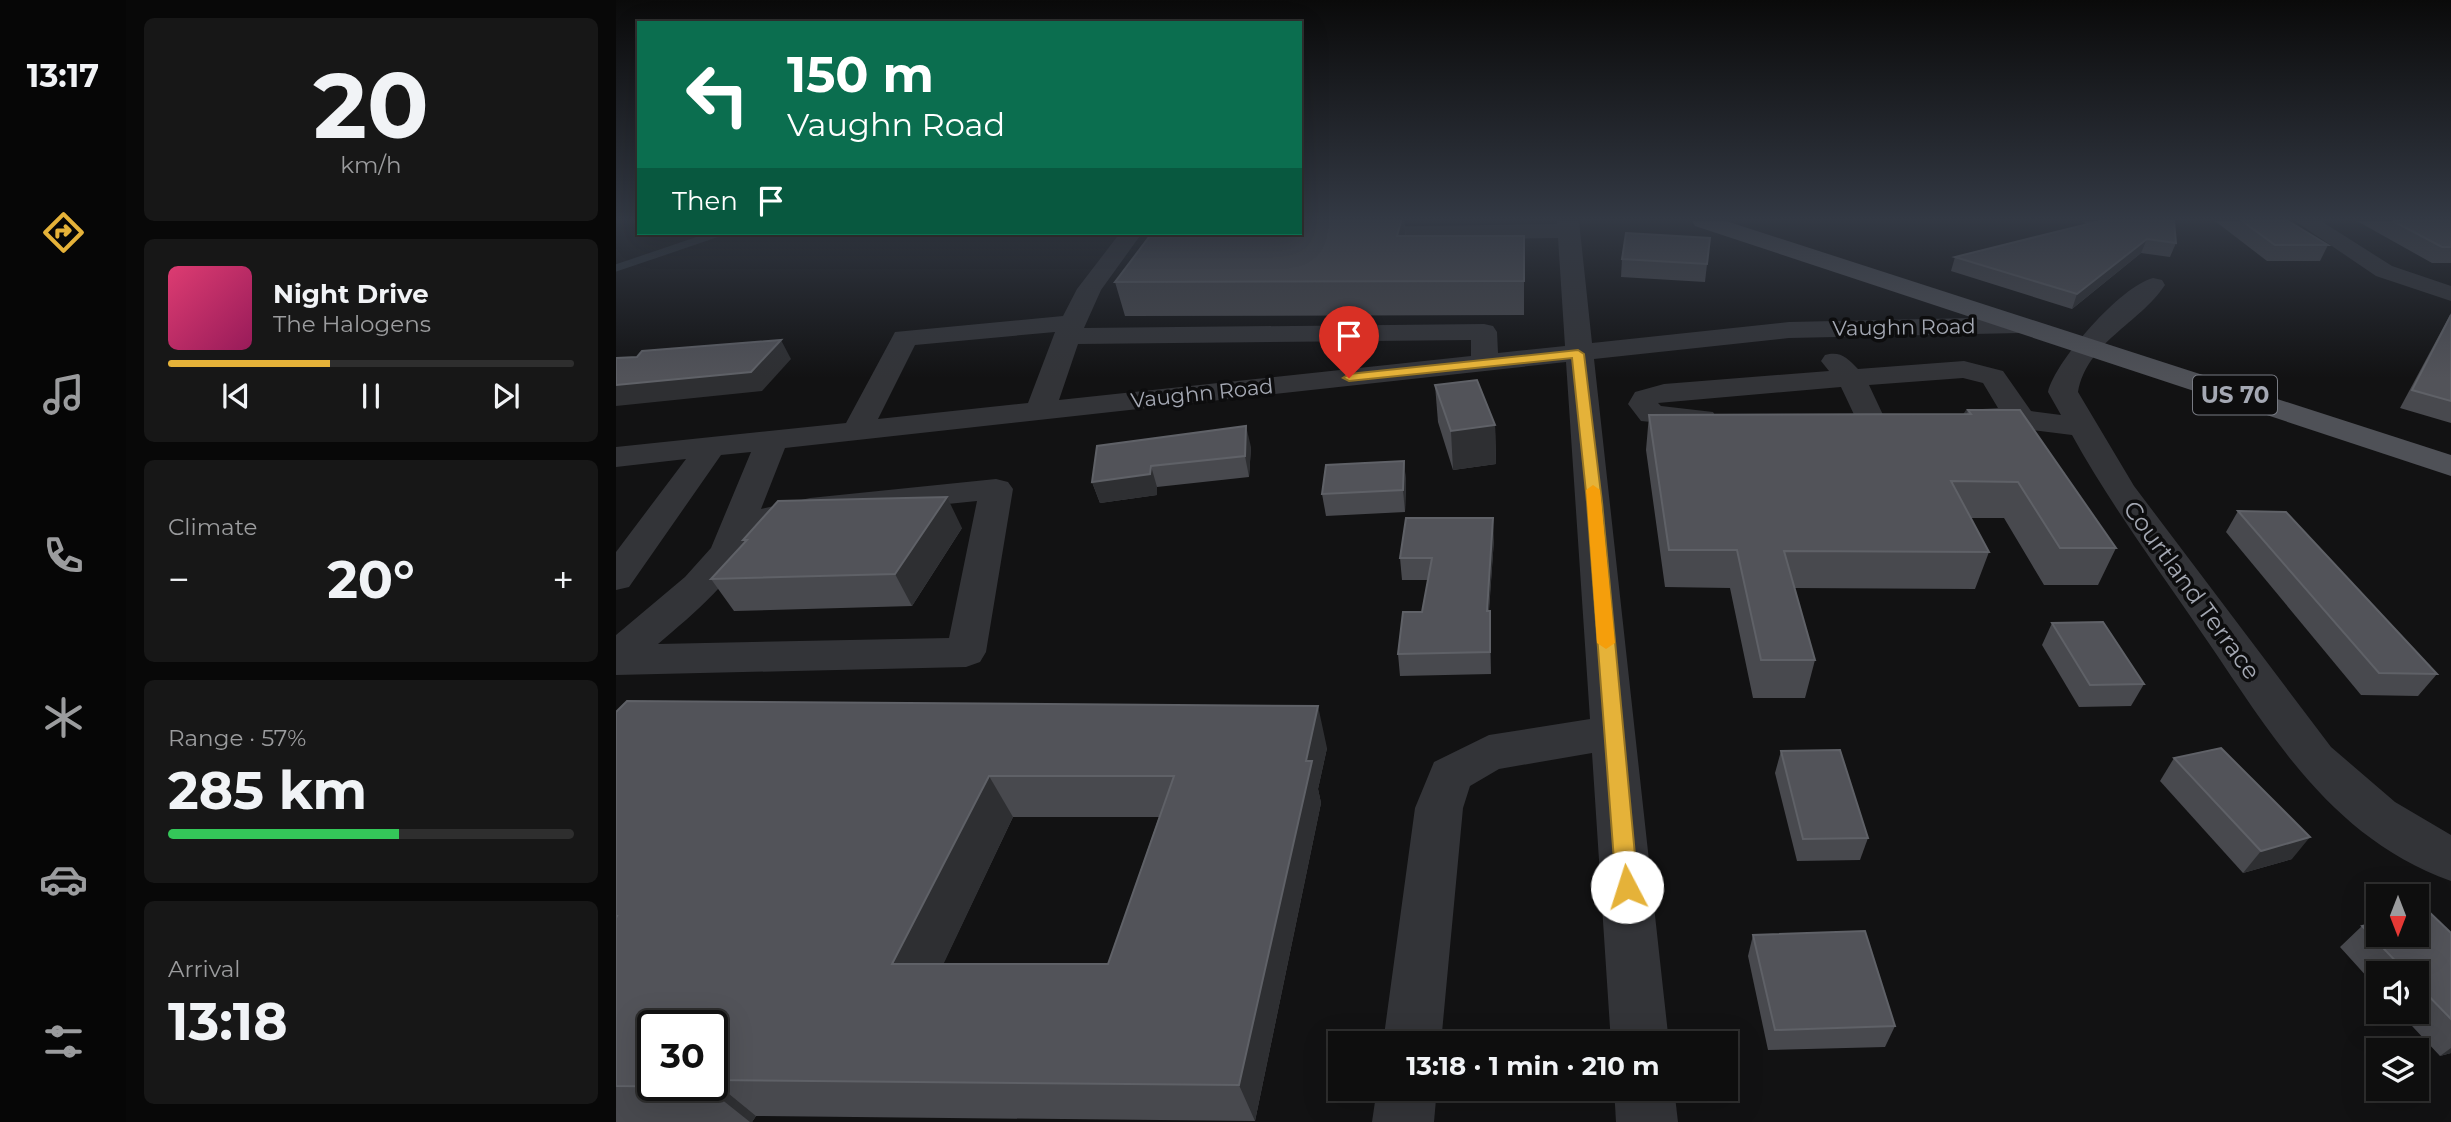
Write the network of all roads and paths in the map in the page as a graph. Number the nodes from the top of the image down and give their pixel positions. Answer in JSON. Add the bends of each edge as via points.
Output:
{"nodes":[{"id":1,"x":1103,"y":273,"type":"edge"},
{"id":2,"x":1571,"y":273,"type":"edge"},
{"id":3,"x":1862,"y":273,"type":"edge"},
{"id":4,"x":2391,"y":273,"type":"edge"},
{"id":5,"x":2153,"y":285,"type":"dead end"},
{"id":6,"x":1922,"y":293,"type":"junction"},
{"id":7,"x":2451,"y":294,"type":"edge"},
{"id":8,"x":2019,"y":325,"type":"junction"},
{"id":9,"x":1070,"y":329,"type":"junction"},
{"id":10,"x":1789,"y":330,"type":"junction"},
{"id":11,"x":1406,"y":332,"type":"junction"},
{"id":12,"x":1304,"y":334,"type":"junction"},
{"id":13,"x":2088,"y":348,"type":"junction"},
{"id":14,"x":1578,"y":354,"type":"junction"},
{"id":15,"x":1485,"y":363,"type":"junction"},
{"id":16,"x":1401,"y":372,"type":"junction"},
{"id":17,"x":1851,"y":378,"type":"junction"},
{"id":18,"x":1297,"y":383,"type":"junction"},
{"id":19,"x":1041,"y":410,"type":"junction"},
{"id":20,"x":1951,"y":416,"type":"edge"},
{"id":21,"x":2019,"y":416,"type":"junction"},
{"id":22,"x":1869,"y":417,"type":"edge"},
{"id":23,"x":1735,"y":418,"type":"edge"},
{"id":24,"x":2083,"y":426,"type":"junction"},
{"id":25,"x":857,"y":430,"type":"junction"},
{"id":26,"x":774,"y":440,"type":"junction"},
{"id":27,"x":711,"y":447,"type":"junction"},
{"id":28,"x":616,"y":457,"type":"edge"},
{"id":29,"x":2451,"y":466,"type":"edge"},
{"id":30,"x":736,"y":525,"type":"junction"},
{"id":31,"x":616,"y":578,"type":"edge"},
{"id":32,"x":616,"y":659,"type":"edge"},
{"id":33,"x":1614,"y":732,"type":"junction"},
{"id":34,"x":2451,"y":859,"type":"edge"},
{"id":35,"x":1413,"y":1031,"type":"edge"},
{"id":36,"x":1639,"y":1031,"type":"edge"},
{"id":37,"x":1406,"y":1101,"type":"edge"},
{"id":38,"x":1645,"y":1101,"type":"edge"},
{"id":39,"x":1404,"y":1122,"type":"edge"},
{"id":40,"x":1647,"y":1122,"type":"edge"}],
"edges":[{"from":1,"to":9,"type":"street","via":[[1089,289]]},
{"from":2,"to":14,"type":"street"},
{"from":3,"to":6,"type":"main road","number":"US 70"},
{"from":4,"to":7,"type":"street"},
{"from":5,"to":13,"type":"street","name":"Courtland Terrace","via":[[2107,324]]},
{"from":6,"to":8,"type":"main road","number":"US 70"},
{"from":6,"to":10,"type":"street","name":"Vaughn Road","via":[[1870,312],[1819,317]]},
{"from":8,"to":10,"type":"street","name":"Vaughn Road"},
{"from":8,"to":13,"type":"main road","number":"US 70"},
{"from":9,"to":12,"type":"street"},
{"from":9,"to":19,"type":"street"},
{"from":9,"to":25,"type":"street","via":[[905,338]]},
{"from":10,"to":14,"type":"street","name":"Vaughn Road"},
{"from":10,"to":17,"type":"street","via":[[1813,340]]},
{"from":11,"to":12,"type":"street"},
{"from":11,"to":15,"type":"street","via":[[1485,332]]},
{"from":11,"to":16,"type":"street"},
{"from":12,"to":18,"type":"street"},
{"from":13,"to":24,"type":"street","name":"Courtland Terrace","via":[[2063,382],[2063,392]]},
{"from":13,"to":29,"type":"main road","number":"US 70"},
{"from":14,"to":15,"type":"street","name":"Vaughn Road"},
{"from":14,"to":33,"type":"street"},
{"from":15,"to":16,"type":"street","name":"Vaughn Road"},
{"from":16,"to":18,"type":"street","name":"Vaughn Road"},
{"from":17,"to":21,"type":"street","via":[[1976,371],[2001,384]]},
{"from":17,"to":22,"type":"street"},
{"from":17,"to":23,"type":"street","via":[[1664,393],[1645,398],[1643,404],[1659,417]]},
{"from":18,"to":19,"type":"street","name":"Vaughn Road"},
{"from":19,"to":25,"type":"street","name":"Vaughn Road"},
{"from":20,"to":21,"type":"street"},
{"from":21,"to":24,"type":"street","via":[[2034,422]]},
{"from":24,"to":34,"type":"street","name":"Courtland Terrace","via":[[2119,489],[2315,760],[2386,823]]},
{"from":25,"to":26,"type":"street","name":"Vaughn Road"},
{"from":26,"to":27,"type":"street","name":"Vaughn Road"},
{"from":26,"to":30,"type":"street"},
{"from":27,"to":28,"type":"street","name":"Vaughn Road"},
{"from":27,"to":31,"type":"street"},
{"from":30,"to":32,"type":"street","via":[[734,540],[697,586]]},
{"from":30,"to":32,"type":"street","via":[[810,508],[996,489],[965,652]]},
{"from":33,"to":35,"type":"street","via":[[1489,753],[1450,775],[1439,808]]},
{"from":33,"to":36,"type":"street"},
{"from":37,"to":39,"type":"street"},
{"from":38,"to":40,"type":"street"}]}
